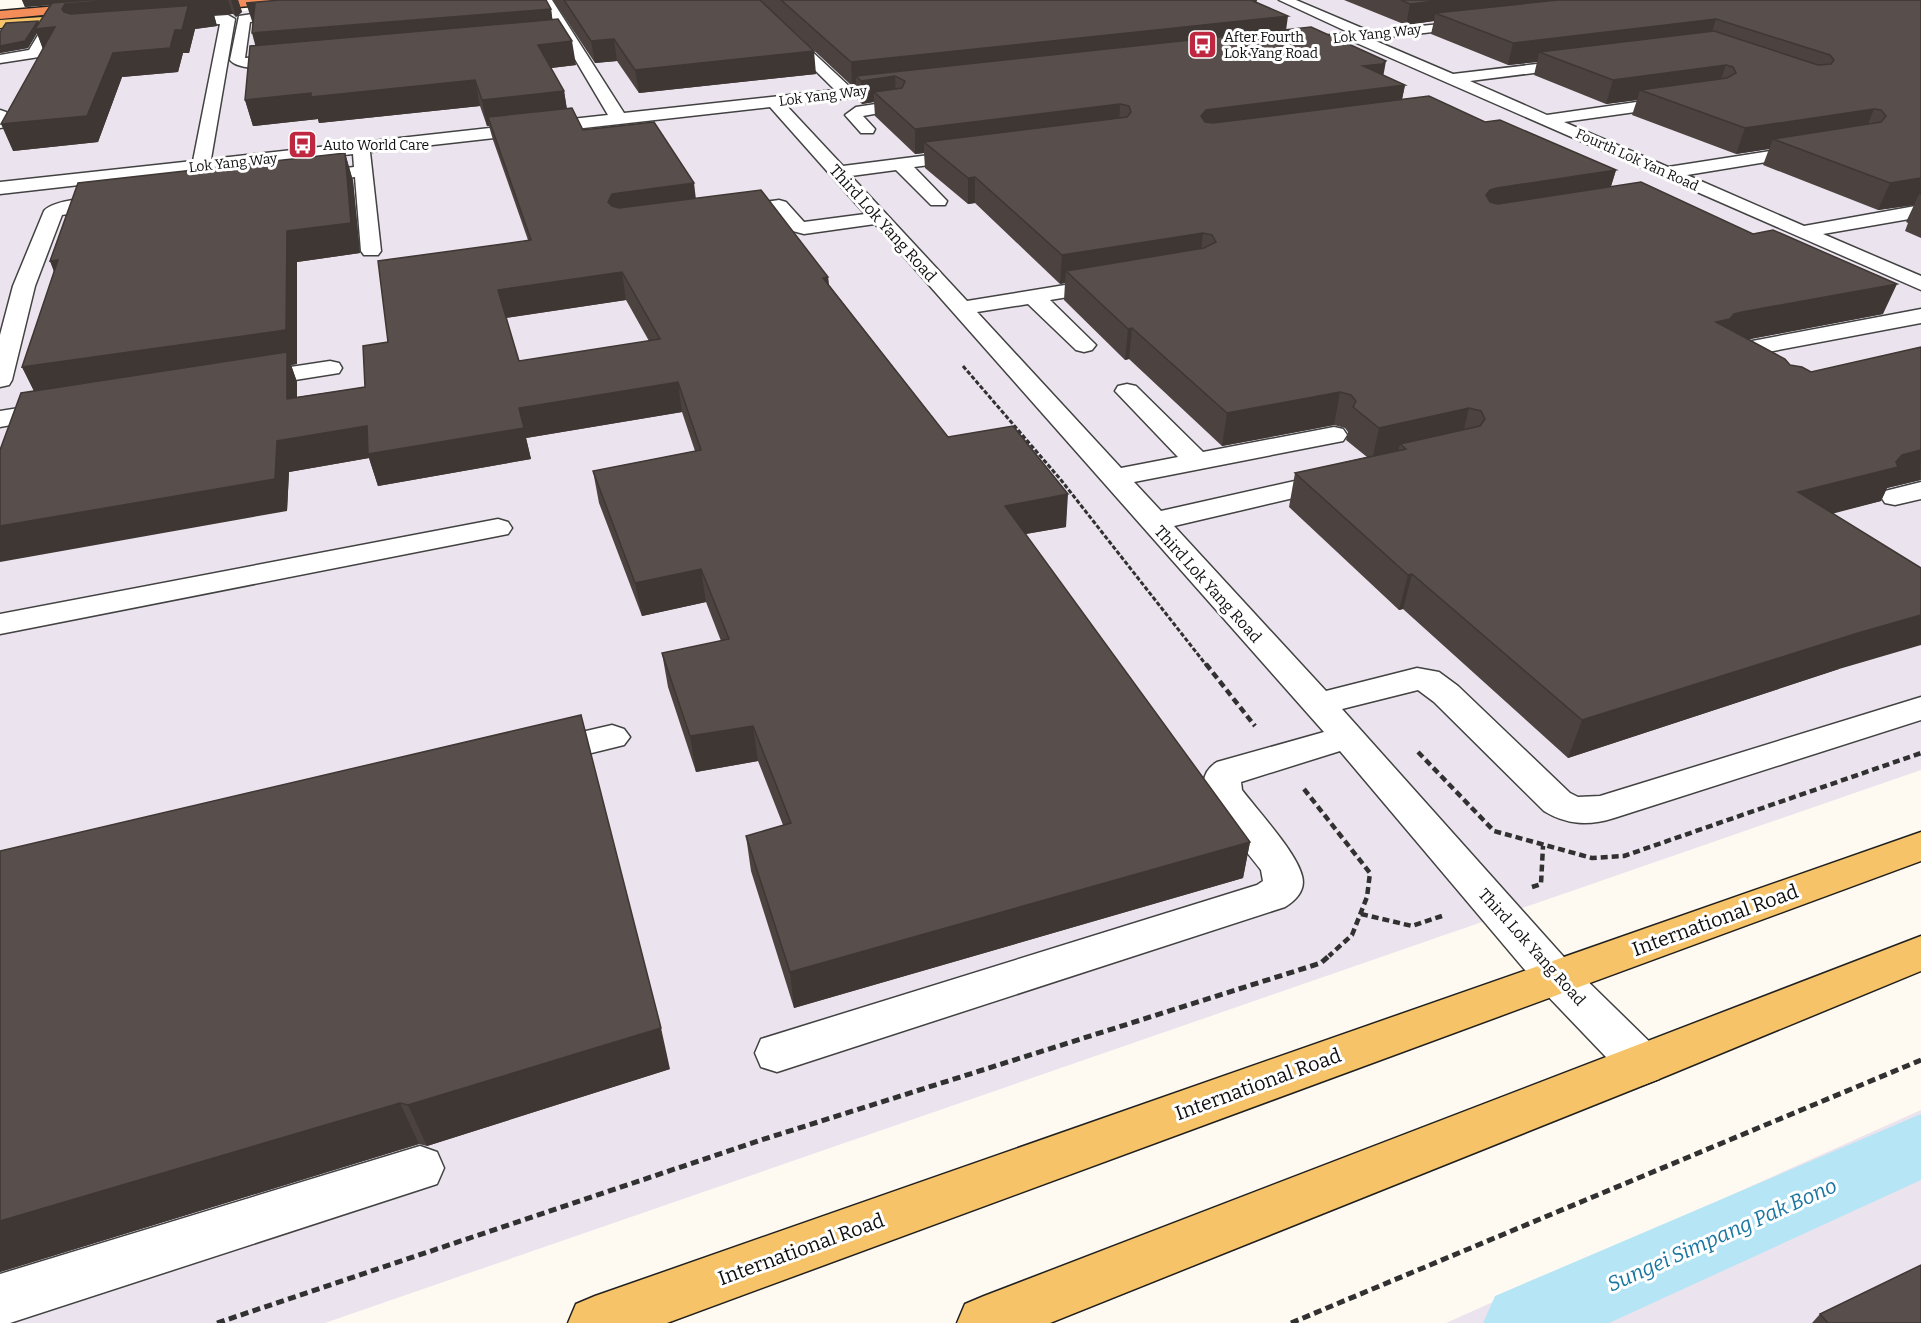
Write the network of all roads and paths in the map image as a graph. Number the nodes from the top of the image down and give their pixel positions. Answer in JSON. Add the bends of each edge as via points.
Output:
{"nodes":[{"id":1,"x":25,"y":0,"type":"edge"},
{"id":2,"x":272,"y":0,"type":"edge"},
{"id":3,"x":546,"y":0,"type":"edge"},
{"id":4,"x":750,"y":0,"type":"edge"},
{"id":5,"x":1285,"y":0,"type":"edge"},
{"id":6,"x":0,"y":2,"type":"edge"},
{"id":7,"x":309,"y":6,"type":"edge"},
{"id":8,"x":105,"y":13,"type":"joint"},
{"id":9,"x":1360,"y":14,"type":"dead end"},
{"id":10,"x":0,"y":15,"type":"edge"},
{"id":11,"x":158,"y":16,"type":"junction"},
{"id":12,"x":1327,"y":18,"type":"junction"},
{"id":13,"x":1495,"y":21,"type":"edge"},
{"id":14,"x":0,"y":24,"type":"edge"},
{"id":15,"x":48,"y":31,"type":"junction"},
{"id":16,"x":0,"y":36,"type":"edge"},
{"id":17,"x":1360,"y":36,"type":"junction"},
{"id":18,"x":0,"y":44,"type":"edge"},
{"id":19,"x":1283,"y":44,"type":"edge"},
{"id":20,"x":0,"y":58,"type":"edge"},
{"id":21,"x":312,"y":58,"type":"edge"},
{"id":22,"x":1591,"y":62,"type":"edge"},
{"id":23,"x":826,"y":74,"type":"junction"},
{"id":24,"x":803,"y":77,"type":"edge"},
{"id":25,"x":1452,"y":80,"type":"junction"},
{"id":26,"x":916,"y":86,"type":"edge"},
{"id":27,"x":847,"y":93,"type":"junction"},
{"id":28,"x":1695,"y":99,"type":"edge"},
{"id":29,"x":1576,"y":100,"type":"edge"},
{"id":30,"x":775,"y":102,"type":"junction"},
{"id":31,"x":1504,"y":102,"type":"junction"},
{"id":32,"x":915,"y":104,"type":"edge"},
{"id":33,"x":1474,"y":105,"type":"dead end"},
{"id":34,"x":1604,"y":111,"type":"junction"},
{"id":35,"x":0,"y":115,"type":"edge"},
{"id":36,"x":619,"y":119,"type":"junction"},
{"id":37,"x":1544,"y":120,"type":"junction"},
{"id":38,"x":0,"y":123,"type":"edge"},
{"id":39,"x":867,"y":129,"type":"dead end"},
{"id":40,"x":1830,"y":147,"type":"edge"},
{"id":41,"x":361,"y":148,"type":"junction"},
{"id":42,"x":981,"y":153,"type":"edge"},
{"id":43,"x":900,"y":164,"type":"junction"},
{"id":44,"x":201,"y":166,"type":"junction"},
{"id":45,"x":363,"y":171,"type":"junction"},
{"id":46,"x":837,"y":172,"type":"junction"},
{"id":47,"x":1666,"y":173,"type":"junction"},
{"id":48,"x":292,"y":180,"type":"edge"},
{"id":49,"x":0,"y":188,"type":"edge"},
{"id":50,"x":1703,"y":189,"type":"junction"},
{"id":51,"x":1665,"y":195,"type":"edge"},
{"id":52,"x":138,"y":198,"type":"edge"},
{"id":53,"x":938,"y":201,"type":"dead end"},
{"id":54,"x":1921,"y":211,"type":"edge"},
{"id":55,"x":715,"y":214,"type":"edge"},
{"id":56,"x":878,"y":218,"type":"junction"},
{"id":57,"x":1801,"y":232,"type":"junction"},
{"id":58,"x":371,"y":251,"type":"dead end"},
{"id":59,"x":1134,"y":280,"type":"edge"},
{"id":60,"x":1921,"y":284,"type":"edge"},
{"id":61,"x":1034,"y":297,"type":"junction"},
{"id":62,"x":962,"y":308,"type":"junction"},
{"id":63,"x":1921,"y":316,"type":"edge"},
{"id":64,"x":1084,"y":345,"type":"dead end"},
{"id":65,"x":1731,"y":352,"type":"edge"},
{"id":66,"x":961,"y":363,"type":"dead end"},
{"id":67,"x":330,"y":368,"type":"dead end"},
{"id":68,"x":0,"y":380,"type":"edge"},
{"id":69,"x":224,"y":384,"type":"edge"},
{"id":70,"x":1127,"y":391,"type":"dead end"},
{"id":71,"x":82,"y":406,"type":"edge"},
{"id":72,"x":0,"y":419,"type":"edge"},
{"id":73,"x":1334,"y":435,"type":"dead end"},
{"id":74,"x":1198,"y":462,"type":"junction"},
{"id":75,"x":1358,"y":475,"type":"edge"},
{"id":76,"x":1113,"y":478,"type":"junction"},
{"id":77,"x":1152,"y":522,"type":"junction"},
{"id":78,"x":498,"y":528,"type":"dead end"},
{"id":79,"x":0,"y":624,"type":"edge"},
{"id":80,"x":1318,"y":704,"type":"junction"},
{"id":81,"x":1921,"y":708,"type":"edge"},
{"id":82,"x":612,"y":737,"type":"dead end"},
{"id":83,"x":1348,"y":737,"type":"junction"},
{"id":84,"x":1279,"y":757,"type":"junction"},
{"id":85,"x":508,"y":762,"type":"edge"},
{"id":86,"x":1921,"y":846,"type":"edge"},
{"id":87,"x":1921,"y":953,"type":"edge"},
{"id":88,"x":1556,"y":977,"type":"junction"},
{"id":89,"x":777,"y":1053,"type":"dead end"},
{"id":90,"x":1921,"y":1060,"type":"edge"},
{"id":91,"x":1643,"y":1065,"type":"junction"},
{"id":92,"x":420,"y":1168,"type":"dead end"},
{"id":93,"x":0,"y":1300,"type":"edge"},
{"id":94,"x":217,"y":1323,"type":"edge"},
{"id":95,"x":595,"y":1323,"type":"edge"},
{"id":96,"x":984,"y":1323,"type":"edge"},
{"id":97,"x":1291,"y":1323,"type":"edge"}],
"edges":[{"from":1,"to":6,"type":"highway"},
{"from":2,"to":11,"type":"highway"},
{"from":3,"to":36,"type":"street","via":[[561,35]]},
{"from":4,"to":23,"type":"street"},
{"from":5,"to":12,"type":"street","name":"Fourth Lok Yan Road"},
{"from":7,"to":11,"type":"main road"},
{"from":7,"to":21,"type":"street","via":[[245,18],[237,60],[254,64]]},
{"from":8,"to":10,"type":"highway"},
{"from":8,"to":15,"type":"main road","via":[[84,26]]},
{"from":9,"to":12,"type":"street"},
{"from":11,"to":44,"type":"street","via":[[228,19]]},
{"from":12,"to":17,"type":"street","name":"Fourth Lok Yan Road"},
{"from":13,"to":17,"type":"street","name":"Lok Yang Way"},
{"from":14,"to":15,"type":"main road"},
{"from":15,"to":16,"type":"street"},
{"from":15,"to":18,"type":"street"},
{"from":15,"to":20,"type":"street","via":[[33,55]]},
{"from":17,"to":19,"type":"street","name":"Lok Yang Way"},
{"from":17,"to":25,"type":"street","name":"Fourth Lok Yan Road"},
{"from":22,"to":25,"type":"street"},
{"from":23,"to":24,"type":"street"},
{"from":23,"to":27,"type":"street"},
{"from":25,"to":31,"type":"street","name":"Fourth Lok Yan Road"},
{"from":26,"to":27,"type":"street","name":"Lok Yang Way"},
{"from":27,"to":30,"type":"street","name":"Lok Yang Way"},
{"from":28,"to":34,"type":"street"},
{"from":29,"to":34,"type":"street"},
{"from":30,"to":36,"type":"street","name":"Lok Yang Way"},
{"from":30,"to":46,"type":"street","name":"Third Lok Yang Road"},
{"from":31,"to":33,"type":"street"},
{"from":31,"to":37,"type":"street","name":"Fourth Lok Yan Road"},
{"from":32,"to":39,"type":"street","via":[[853,115]]},
{"from":34,"to":37,"type":"street"},
{"from":35,"to":38,"type":"street"},
{"from":36,"to":41,"type":"street","name":"Lok Yang Way"},
{"from":37,"to":47,"type":"street","name":"Fourth Lok Yan Road"},
{"from":40,"to":47,"type":"street"},
{"from":41,"to":44,"type":"street","name":"Lok Yang Way"},
{"from":41,"to":45,"type":"street"},
{"from":42,"to":43,"type":"street"},
{"from":43,"to":46,"type":"street"},
{"from":43,"to":53,"type":"street"},
{"from":44,"to":49,"type":"street","name":"Lok Yang Way"},
{"from":45,"to":48,"type":"street"},
{"from":45,"to":58,"type":"street"},
{"from":46,"to":56,"type":"street","name":"Third Lok Yang Road"},
{"from":47,"to":50,"type":"street","name":"Fourth Lok Yan Road"},
{"from":50,"to":51,"type":"street"},
{"from":50,"to":57,"type":"street","name":"Fourth Lok Yan Road"},
{"from":52,"to":68,"type":"street","via":[[54,211],[24,286]]},
{"from":54,"to":57,"type":"street"},
{"from":55,"to":56,"type":"street","via":[[779,206],[796,226],[804,228]]},
{"from":56,"to":62,"type":"street","name":"Third Lok Yang Road"},
{"from":57,"to":60,"type":"street","name":"Fourth Lok Yan Road"},
{"from":59,"to":61,"type":"street"},
{"from":61,"to":62,"type":"street"},
{"from":61,"to":64,"type":"street"},
{"from":62,"to":76,"type":"street","name":"Third Lok Yang Road"},
{"from":63,"to":65,"type":"street"},
{"from":66,"to":84,"type":"path","via":[[1061,480]]},
{"from":67,"to":69,"type":"street"},
{"from":70,"to":74,"type":"street"},
{"from":71,"to":72,"type":"street"},
{"from":73,"to":74,"type":"street"},
{"from":74,"to":76,"type":"street"},
{"from":75,"to":77,"type":"street"},
{"from":76,"to":77,"type":"street","name":"Third Lok Yang Road"},
{"from":77,"to":80,"type":"street","name":"Third Lok Yang Road"},
{"from":78,"to":79,"type":"street"},
{"from":80,"to":81,"type":"street","via":[[1417,679],[1427,680],[1557,802],[1584,812]]},
{"from":80,"to":83,"type":"street","name":"Third Lok Yang Road"},
{"from":82,"to":85,"type":"street"},
{"from":83,"to":84,"type":"street"},
{"from":83,"to":88,"type":"street","name":"Third Lok Yang Road"},
{"from":84,"to":89,"type":"street","via":[[1230,771],[1222,783],[1225,794],[1281,871],[1282,889]]},
{"from":84,"to":94,"type":"path","via":[[1370,873],[1367,897],[1352,935],[1321,963],[758,1141]]},
{"from":86,"to":88,"type":"main road","name":"International Road"},
{"from":87,"to":91,"type":"main road"},
{"from":88,"to":91,"type":"street","name":"Third Lok Yang Road"},
{"from":88,"to":95,"type":"main road","name":"International Road"},
{"from":90,"to":97,"type":"path"},
{"from":91,"to":96,"type":"main road"},
{"from":92,"to":93,"type":"street"}]}
